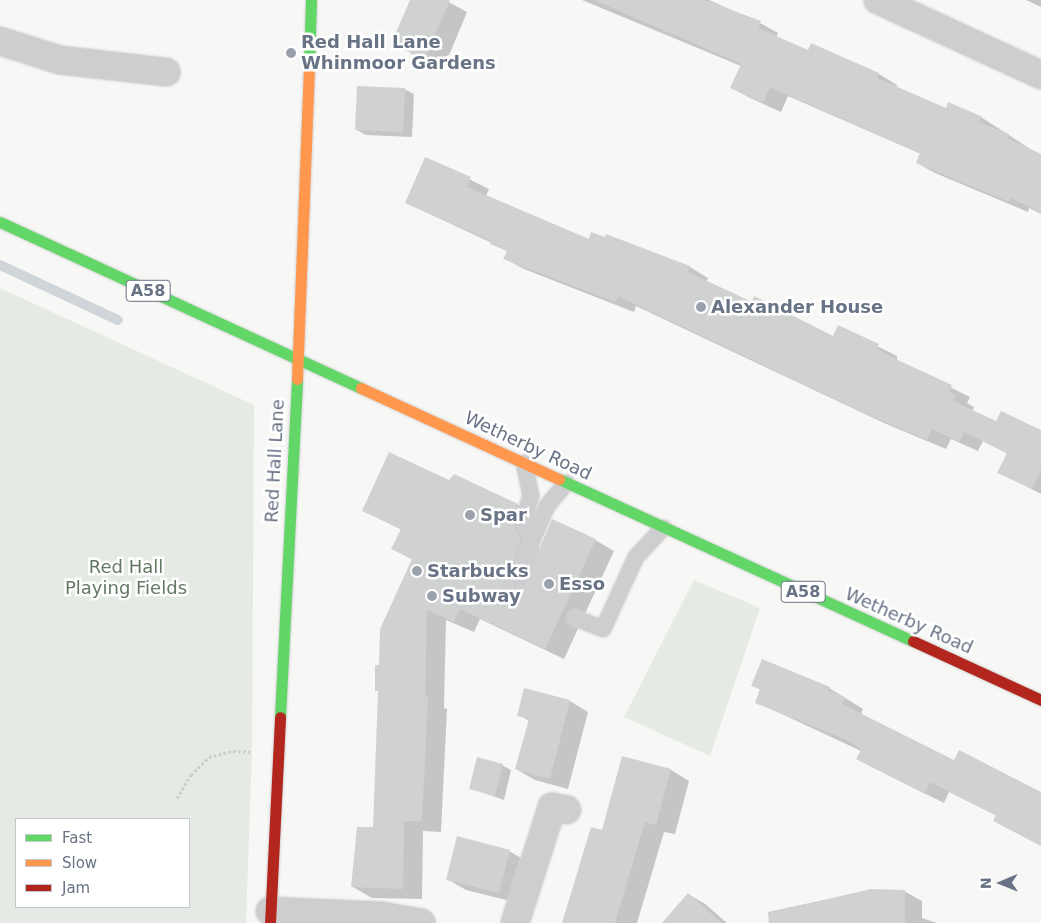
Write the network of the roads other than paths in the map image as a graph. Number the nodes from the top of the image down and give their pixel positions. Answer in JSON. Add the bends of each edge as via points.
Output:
{"nodes":[{"id":1,"x":311,"y":0,"type":"edge"},
{"id":2,"x":878,"y":0,"type":"edge"},
{"id":3,"x":0,"y":41,"type":"edge"},
{"id":4,"x":166,"y":72,"type":"dead end"},
{"id":5,"x":1041,"y":75,"type":"edge"},
{"id":6,"x":0,"y":222,"type":"edge"},
{"id":7,"x":298,"y":358,"type":"junction"},
{"id":8,"x":524,"y":463,"type":"junction"},
{"id":9,"x":566,"y":483,"type":"junction"},
{"id":10,"x":663,"y":528,"type":"junction"},
{"id":11,"x":532,"y":541,"type":"junction"},
{"id":12,"x":510,"y":592,"type":"dead end"},
{"id":13,"x":575,"y":618,"type":"dead end"},
{"id":14,"x":1041,"y":700,"type":"edge"},
{"id":15,"x":567,"y":810,"type":"dead end"},
{"id":16,"x":270,"y":917,"type":"edge"},
{"id":17,"x":421,"y":923,"type":"edge"},
{"id":18,"x":515,"y":923,"type":"edge"}],
"edges":[{"from":1,"to":7,"type":"main road","name":"Red Hall Lane"},
{"from":2,"to":5,"type":"street"},
{"from":3,"to":4,"type":"street","via":[[60,60]]},
{"from":6,"to":7,"type":"main road","name":"Wetherby Road","number":"A58"},
{"from":7,"to":8,"type":"main road","name":"Wetherby Road","number":"A58"},
{"from":7,"to":16,"type":"main road","name":"Red Hall Lane"},
{"from":8,"to":9,"type":"main road","name":"Wetherby Road","number":"A58"},
{"from":8,"to":11,"type":"lane","via":[[531,495],[524,519]]},
{"from":9,"to":10,"type":"main road","name":"Wetherby Road","number":"A58"},
{"from":9,"to":11,"type":"lane","via":[[548,506]]},
{"from":10,"to":13,"type":"lane","via":[[636,556],[603,629]]},
{"from":10,"to":14,"type":"main road","name":"Wetherby Road","number":"A58"},
{"from":11,"to":12,"type":"lane"},
{"from":15,"to":18,"type":"street","via":[[552,806]]},
{"from":16,"to":17,"type":"street","via":[[382,916]]}]}
